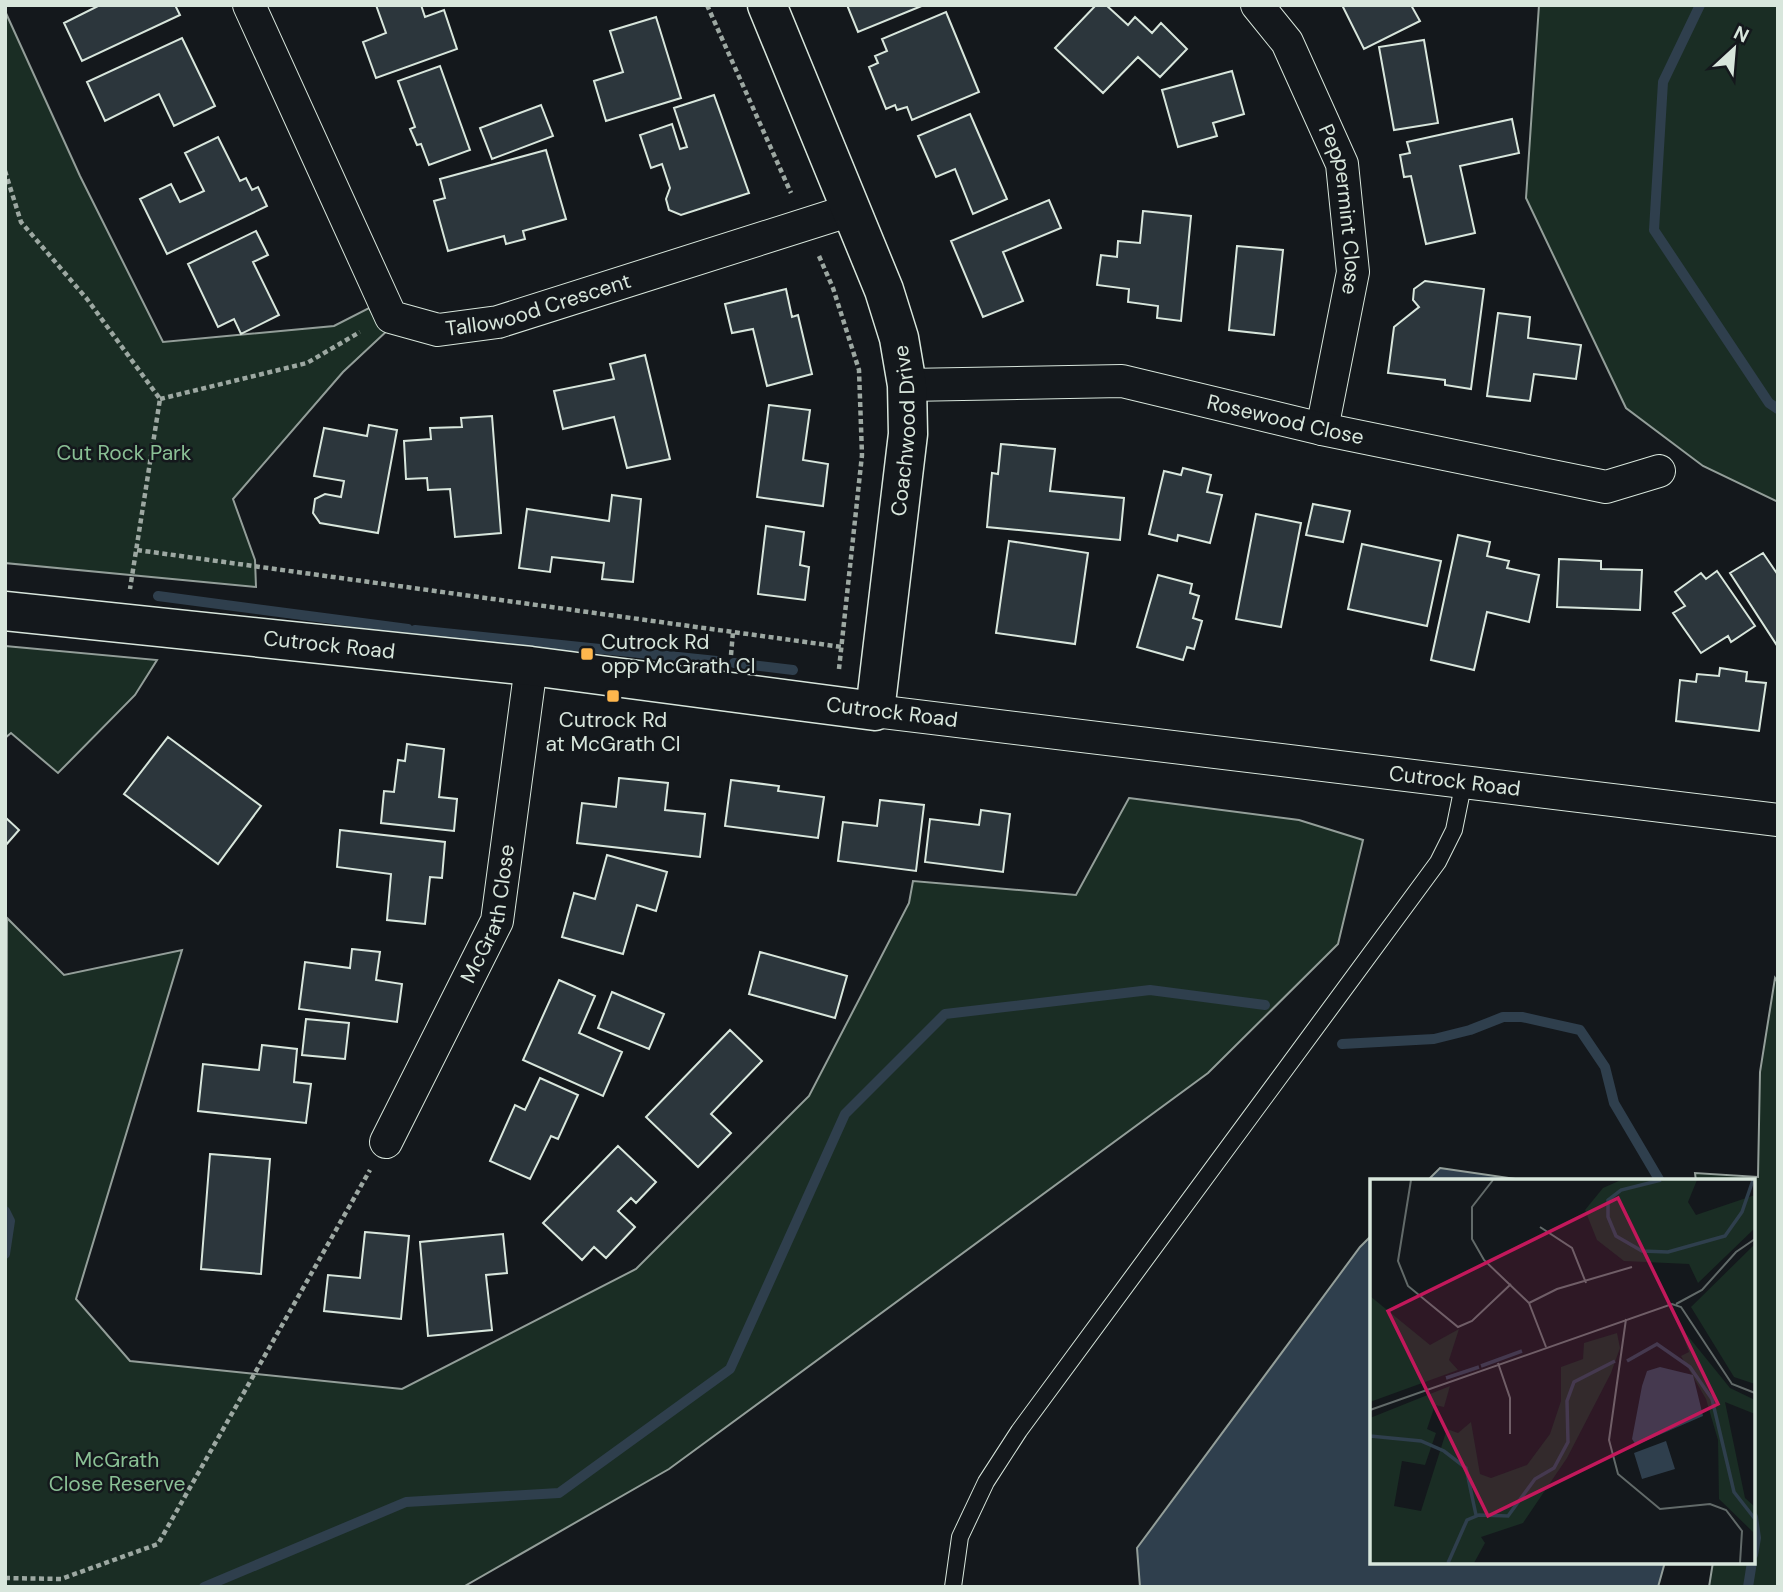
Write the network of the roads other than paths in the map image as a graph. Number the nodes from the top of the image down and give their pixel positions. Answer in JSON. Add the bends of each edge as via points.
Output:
{"nodes":[{"id":1,"x":249,"y":5,"type":"edge"},
{"id":2,"x":767,"y":5,"type":"edge"},
{"id":3,"x":1257,"y":5,"type":"edge"},
{"id":4,"x":851,"y":210,"type":"junction"},
{"id":5,"x":907,"y":384,"type":"junction"},
{"id":6,"x":1322,"y":429,"type":"junction"},
{"id":7,"x":1659,"y":471,"type":"dead end"},
{"id":8,"x":5,"y":611,"type":"edge"},
{"id":9,"x":531,"y":666,"type":"junction"},
{"id":10,"x":875,"y":711,"type":"junction"},
{"id":11,"x":1464,"y":781,"type":"junction"},
{"id":12,"x":1778,"y":820,"type":"edge"},
{"id":13,"x":386,"y":1142,"type":"road end"},
{"id":14,"x":953,"y":1587,"type":"edge"}],
"edges":[{"from":1,"to":4,"type":"street","name":"Tallowood Crescent","via":[[390,317],[438,330],[498,322]]},
{"from":2,"to":4,"type":"street","name":"Coachwood Drive"},
{"from":3,"to":6,"type":"street","name":"Peppermint Close","via":[[1287,43],[1342,164],[1353,272]]},
{"from":4,"to":5,"type":"street","name":"Coachwood Drive","via":[[884,290]]},
{"from":5,"to":6,"type":"street","name":"Rosewood Close","via":[[1122,381]]},
{"from":5,"to":10,"type":"street","name":"Coachwood Drive","via":[[904,481]]},
{"from":6,"to":7,"type":"street","name":"Rosewood Close","via":[[1606,487]]},
{"from":8,"to":9,"type":"street","name":"Cutrock Road"},
{"from":9,"to":10,"type":"street","name":"Cutrock Road"},
{"from":9,"to":13,"type":"street","name":"McGrath Close","via":[[497,920]]},
{"from":10,"to":11,"type":"street","name":"Cutrock Road"},
{"from":11,"to":12,"type":"street","name":"Cutrock Road"},
{"from":11,"to":14,"type":"lane","via":[[1454,830],[1437,862],[986,1482],[960,1537]]}]}
